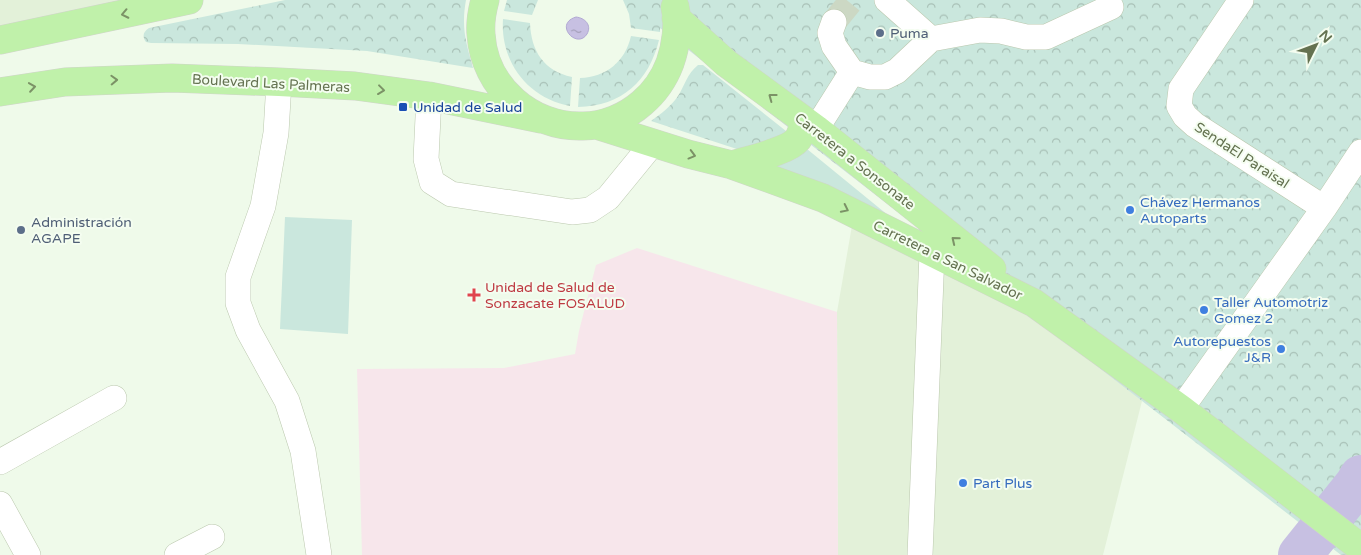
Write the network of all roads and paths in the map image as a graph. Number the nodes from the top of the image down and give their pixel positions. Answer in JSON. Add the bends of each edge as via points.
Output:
{"nodes":[{"id":1,"x":189,"y":0,"type":"edge"},
{"id":2,"x":485,"y":0,"type":"edge"},
{"id":3,"x":887,"y":0,"type":"edge"},
{"id":4,"x":1241,"y":0,"type":"edge"},
{"id":5,"x":676,"y":7,"type":"edge"},
{"id":6,"x":1111,"y":7,"type":"dead end"},
{"id":7,"x":834,"y":22,"type":"tunnel mouth"},
{"id":8,"x":931,"y":39,"type":"junction"},
{"id":9,"x":0,"y":40,"type":"edge"},
{"id":10,"x":852,"y":72,"type":"junction"},
{"id":11,"x":279,"y":82,"type":"junction"},
{"id":12,"x":0,"y":92,"type":"edge"},
{"id":13,"x":429,"y":96,"type":"junction"},
{"id":14,"x":541,"y":118,"type":"junction"},
{"id":15,"x":596,"y":125,"type":"junction"},
{"id":16,"x":810,"y":125,"type":"junction"},
{"id":17,"x":653,"y":143,"type":"junction"},
{"id":18,"x":1361,"y":152,"type":"edge"},
{"id":19,"x":732,"y":165,"type":"junction"},
{"id":20,"x":1324,"y":208,"type":"junction"},
{"id":21,"x":932,"y":253,"type":"junction"},
{"id":22,"x":1034,"y":303,"type":"junction"},
{"id":23,"x":114,"y":398,"type":"dead end"},
{"id":24,"x":1181,"y":409,"type":"junction"},
{"id":25,"x":0,"y":462,"type":"edge"},
{"id":26,"x":0,"y":504,"type":"edge"},
{"id":27,"x":212,"y":537,"type":"dead end"},
{"id":28,"x":1360,"y":547,"type":"edge"},
{"id":29,"x":28,"y":555,"type":"edge"},
{"id":30,"x":177,"y":555,"type":"edge"},
{"id":31,"x":319,"y":555,"type":"edge"},
{"id":32,"x":920,"y":555,"type":"edge"}],
"edges":[{"from":1,"to":9,"type":"main road","one_way":true},
{"from":2,"to":14,"type":"main road","via":[[481,36],[484,55],[492,73],[516,104]]},
{"from":3,"to":8,"type":"street"},
{"from":4,"to":20,"type":"street","name":"SendaEl Paraisal","via":[[1180,89],[1179,106],[1196,125]]},
{"from":5,"to":15,"type":"main road","via":[[676,38],[665,75],[654,91],[632,111]]},
{"from":16,"to":5,"type":"main road","name":"Carretera a Sonsonate","one_way":true,"via":[[726,62]]},
{"from":6,"to":8,"type":"street","via":[[1046,37],[980,30]]},
{"from":7,"to":10,"type":"street","via":[[830,33],[834,46]]},
{"from":8,"to":10,"type":"street","via":[[885,78],[870,78]]},
{"from":10,"to":16,"type":"street"},
{"from":12,"to":11,"type":"main road","name":"Boulevard Las Palmeras","one_way":true,"via":[[65,82],[172,78]]},
{"from":11,"to":13,"type":"main road","name":"Boulevard Las Palmeras","one_way":true,"via":[[355,86]]},
{"from":11,"to":31,"type":"street","via":[[276,133],[263,206],[238,277],[238,303],[248,330],[287,401],[304,451]]},
{"from":13,"to":14,"type":"main road","name":"Boulevard Las Palmeras"},
{"from":13,"to":17,"type":"street","via":[[426,160],[432,182],[451,194],[572,212],[590,210],[608,198]]},
{"from":14,"to":15,"type":"main road","via":[[567,126]]},
{"from":15,"to":17,"type":"main road","name":"Carretera a San Salvador"},
{"from":16,"to":19,"type":"main road","via":[[803,129],[797,141],[782,150]]},
{"from":22,"to":16,"type":"main road","name":"Carretera a Sonsonate","one_way":true},
{"from":17,"to":19,"type":"main road","name":"Carretera a San Salvador","one_way":true},
{"from":18,"to":20,"type":"street"},
{"from":19,"to":21,"type":"main road","name":"Carretera a San Salvador","one_way":true,"via":[[823,198]]},
{"from":20,"to":24,"type":"street"},
{"from":21,"to":22,"type":"main road","name":"Carretera a San Salvador"},
{"from":21,"to":32,"type":"street"},
{"from":22,"to":24,"type":"main road","name":"Carretera a San Salvador"},
{"from":23,"to":25,"type":"street"},
{"from":24,"to":28,"type":"main road","name":"Carretera a San Salvador"},
{"from":26,"to":29,"type":"street"},
{"from":27,"to":30,"type":"street"}]}
